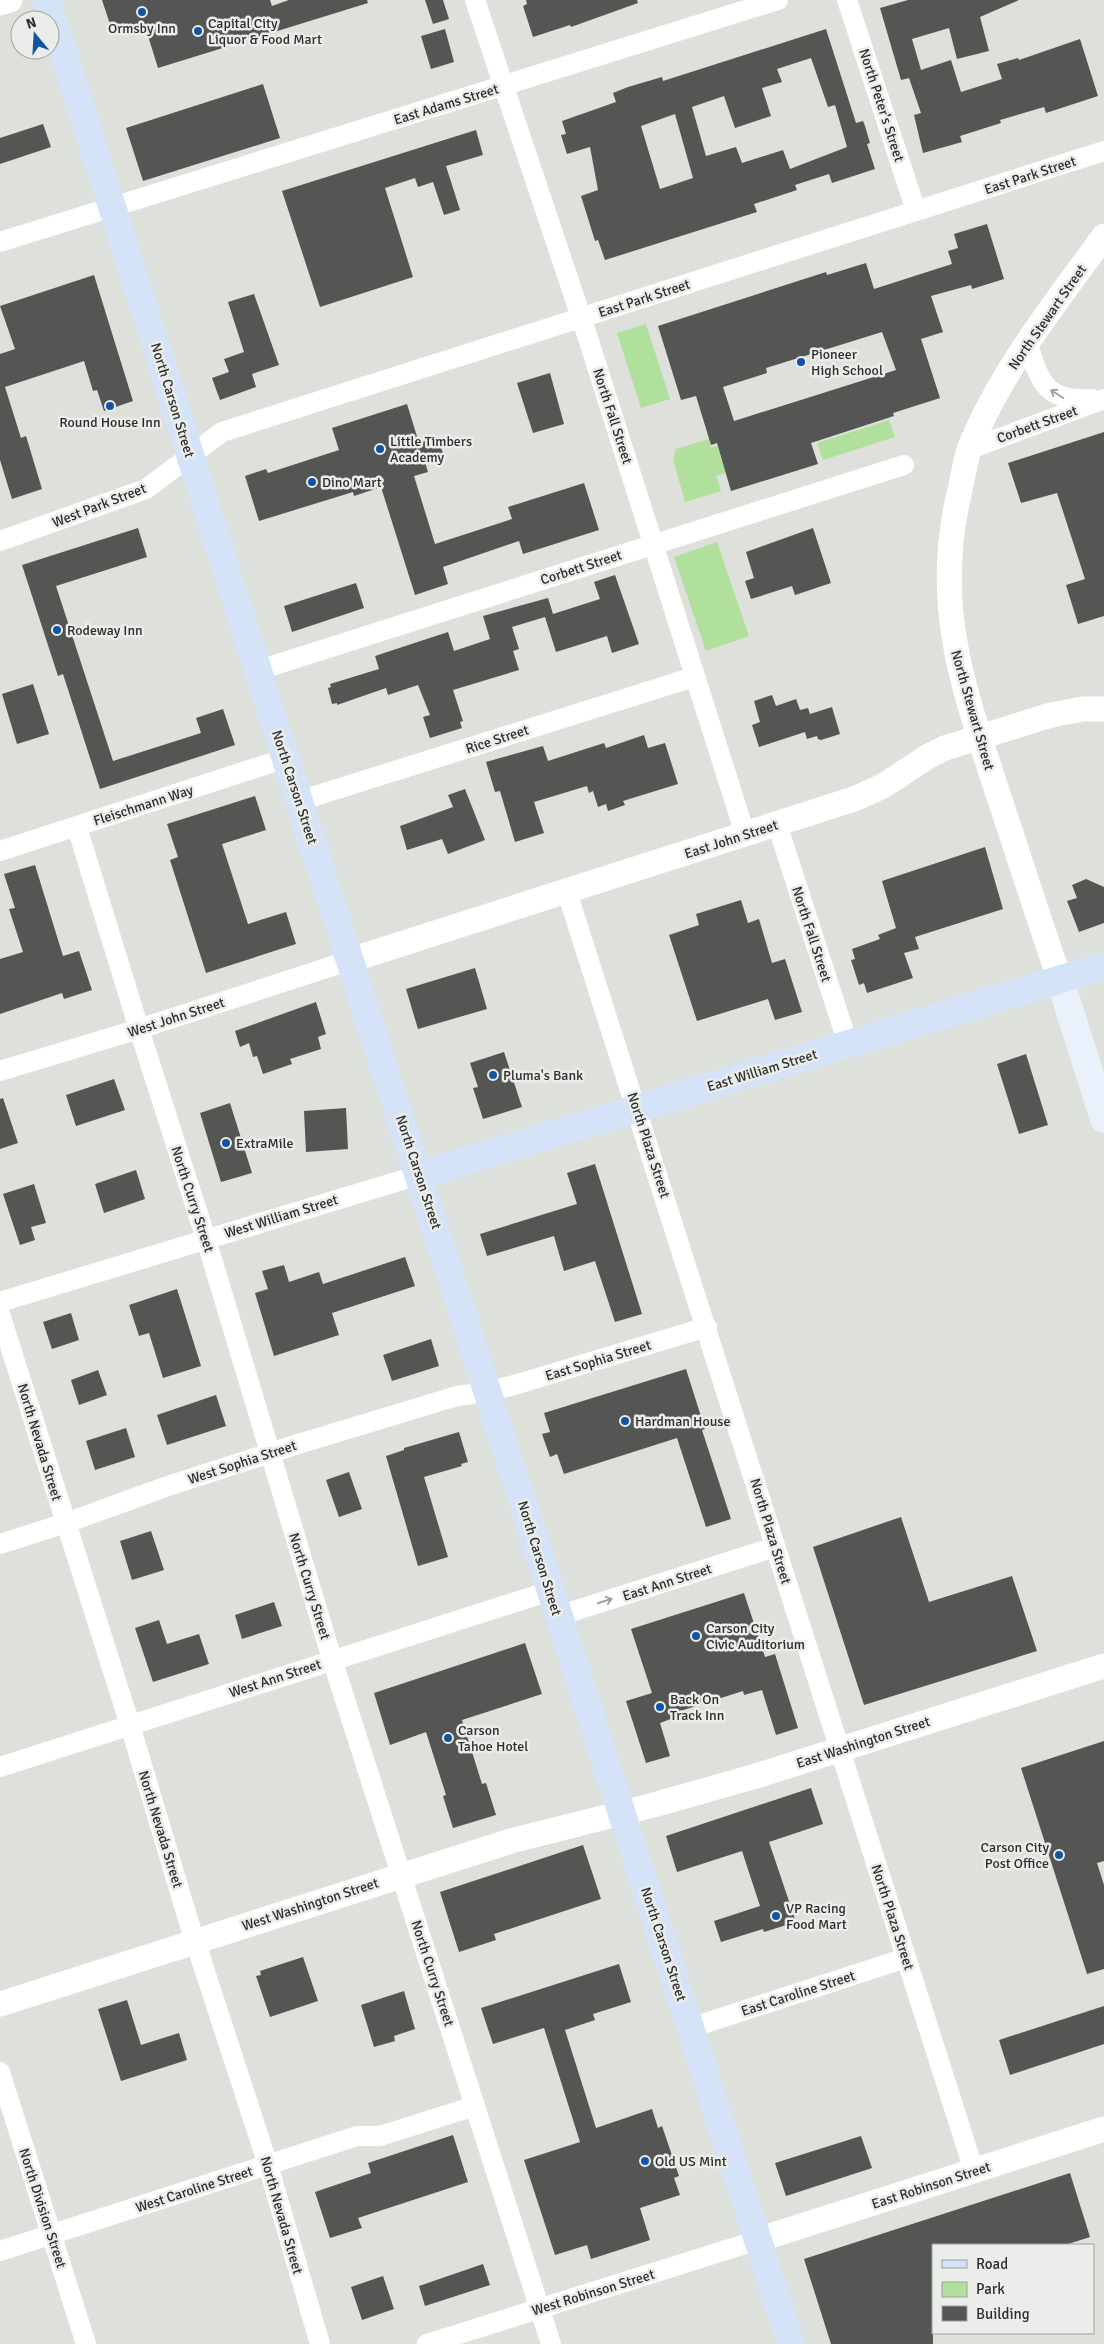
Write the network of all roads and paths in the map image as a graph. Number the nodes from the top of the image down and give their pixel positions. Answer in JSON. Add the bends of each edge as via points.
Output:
{"nodes":[{"id":1,"x":10,"y":0,"type":"edge"},
{"id":2,"x":47,"y":0,"type":"edge"},
{"id":3,"x":475,"y":0,"type":"edge"},
{"id":4,"x":778,"y":0,"type":"edge"},
{"id":5,"x":848,"y":0,"type":"edge"},
{"id":6,"x":0,"y":3,"type":"edge"},
{"id":7,"x":504,"y":86,"type":"junction"},
{"id":8,"x":1104,"y":151,"type":"edge"},
{"id":9,"x":113,"y":208,"type":"junction"},
{"id":10,"x":916,"y":211,"type":"junction"},
{"id":11,"x":1104,"y":236,"type":"edge"},
{"id":12,"x":0,"y":242,"type":"edge"},
{"id":13,"x":582,"y":318,"type":"junction"},
{"id":14,"x":1027,"y":342,"type":"junction"},
{"id":15,"x":1104,"y":399,"type":"edge"},
{"id":16,"x":970,"y":449,"type":"junction"},
{"id":17,"x":190,"y":455,"type":"junction"},
{"id":18,"x":904,"y":465,"type":"dead end"},
{"id":19,"x":0,"y":541,"type":"edge"},
{"id":20,"x":653,"y":545,"type":"junction"},
{"id":21,"x":258,"y":670,"type":"junction"},
{"id":22,"x":694,"y":677,"type":"junction"},
{"id":23,"x":1104,"y":709,"type":"edge"},
{"id":24,"x":979,"y":737,"type":"junction"},
{"id":25,"x":286,"y":758,"type":"junction"},
{"id":26,"x":299,"y":801,"type":"junction"},
{"id":27,"x":777,"y":824,"type":"junction"},
{"id":28,"x":77,"y":827,"type":"junction"},
{"id":29,"x":745,"y":834,"type":"junction"},
{"id":30,"x":0,"y":851,"type":"edge"},
{"id":31,"x":567,"y":892,"type":"junction"},
{"id":32,"x":351,"y":960,"type":"junction"},
{"id":33,"x":1104,"y":966,"type":"edge"},
{"id":34,"x":1060,"y":980,"type":"junction"},
{"id":35,"x":139,"y":1029,"type":"junction"},
{"id":36,"x":848,"y":1044,"type":"junction"},
{"id":37,"x":0,"y":1071,"type":"edge"},
{"id":38,"x":637,"y":1109,"type":"junction"},
{"id":39,"x":1104,"y":1119,"type":"edge"},
{"id":40,"x":420,"y":1175,"type":"junction"},
{"id":41,"x":206,"y":1239,"type":"junction"},
{"id":42,"x":0,"y":1302,"type":"edge"},
{"id":43,"x":0,"y":1314,"type":"edge"},
{"id":44,"x":707,"y":1327,"type":"junction"},
{"id":45,"x":488,"y":1392,"type":"junction"},
{"id":46,"x":270,"y":1453,"type":"junction"},
{"id":47,"x":66,"y":1523,"type":"junction"},
{"id":48,"x":0,"y":1544,"type":"edge"},
{"id":49,"x":775,"y":1547,"type":"junction"},
{"id":50,"x":554,"y":1603,"type":"junction"},
{"id":51,"x":332,"y":1659,"type":"junction"},
{"id":52,"x":1104,"y":1666,"type":"edge"},
{"id":53,"x":130,"y":1725,"type":"junction"},
{"id":54,"x":839,"y":1750,"type":"junction"},
{"id":55,"x":0,"y":1767,"type":"edge"},
{"id":56,"x":621,"y":1813,"type":"junction"},
{"id":57,"x":401,"y":1875,"type":"junction"},
{"id":58,"x":195,"y":1941,"type":"junction"},
{"id":59,"x":906,"y":1958,"type":"junction"},
{"id":60,"x":0,"y":2004,"type":"edge"},
{"id":61,"x":690,"y":2028,"type":"junction"},
{"id":62,"x":0,"y":2072,"type":"edge"},
{"id":63,"x":475,"y":2106,"type":"junction"},
{"id":64,"x":1104,"y":2129,"type":"edge"},
{"id":65,"x":268,"y":2165,"type":"junction"},
{"id":66,"x":974,"y":2171,"type":"junction"},
{"id":67,"x":51,"y":2234,"type":"junction"},
{"id":68,"x":758,"y":2240,"type":"junction"},
{"id":69,"x":0,"y":2250,"type":"edge"},
{"id":70,"x":539,"y":2308,"type":"junction"},
{"id":71,"x":86,"y":2344,"type":"edge"},
{"id":72,"x":320,"y":2344,"type":"edge"},
{"id":73,"x":427,"y":2344,"type":"edge"},
{"id":74,"x":551,"y":2344,"type":"edge"},
{"id":75,"x":792,"y":2344,"type":"edge"}],
"edges":[{"from":1,"to":6,"type":"street"},
{"from":2,"to":9,"type":"main road","name":"North Carson Street"},
{"from":3,"to":7,"type":"street","name":"North Fall Street"},
{"from":4,"to":7,"type":"street","name":"East Adams Street"},
{"from":5,"to":10,"type":"street","name":"North Peter's Street"},
{"from":7,"to":9,"type":"street","name":"East Adams Street"},
{"from":7,"to":13,"type":"street","name":"North Fall Street"},
{"from":8,"to":10,"type":"street","name":"East Park Street"},
{"from":9,"to":12,"type":"street","name":"East Adams Street"},
{"from":9,"to":17,"type":"main road","name":"North Carson Street"},
{"from":10,"to":13,"type":"street","name":"East Park Street"},
{"from":11,"to":14,"type":"street","name":"North Stewart Street"},
{"from":13,"to":17,"type":"street","name":"East Park Street","via":[[222,432]]},
{"from":13,"to":20,"type":"street","name":"North Fall Street"},
{"from":15,"to":14,"type":"street","name":"Corbett Street","one_way":true,"via":[[1072,400],[1053,392],[1040,378]]},
{"from":14,"to":16,"type":"street","name":"North Stewart Street","via":[[996,393]]},
{"from":15,"to":16,"type":"street","name":"Corbett Street"},
{"from":16,"to":24,"type":"street","name":"North Stewart Street","via":[[952,524],[948,571],[956,655]]},
{"from":17,"to":19,"type":"street","name":"West Park Street","via":[[146,489]]},
{"from":17,"to":21,"type":"main road","name":"North Carson Street"},
{"from":18,"to":20,"type":"street","name":"Corbett Street"},
{"from":20,"to":21,"type":"street","name":"Corbett Street"},
{"from":20,"to":22,"type":"street","name":"North Fall Street"},
{"from":21,"to":25,"type":"main road","name":"North Carson Street"},
{"from":22,"to":26,"type":"street","name":"Rice Street"},
{"from":22,"to":29,"type":"street","name":"North Fall Street"},
{"from":23,"to":24,"type":"street","name":"East John Street","via":[[1051,715]]},
{"from":24,"to":27,"type":"street","name":"East John Street","via":[[934,753],[883,786],[854,799]]},
{"from":24,"to":34,"type":"street","name":"North Stewart Street"},
{"from":25,"to":26,"type":"main road","name":"North Carson Street"},
{"from":25,"to":28,"type":"street","name":"Fleischmann Way"},
{"from":26,"to":32,"type":"main road","name":"North Carson Street"},
{"from":27,"to":29,"type":"street","name":"East John Street"},
{"from":27,"to":36,"type":"street","name":"North Fall Street"},
{"from":28,"to":30,"type":"street","name":"Fleischmann Way"},
{"from":28,"to":35,"type":"street","name":"North Curry Street"},
{"from":29,"to":31,"type":"street","name":"East John Street"},
{"from":31,"to":32,"type":"street","name":"East John Street"},
{"from":31,"to":38,"type":"street","name":"North Plaza Street"},
{"from":32,"to":35,"type":"street","name":"West John Street"},
{"from":32,"to":40,"type":"main road","name":"North Carson Street"},
{"from":33,"to":34,"type":"main road","name":"East William Street"},
{"from":34,"to":36,"type":"main road","name":"East William Street"},
{"from":34,"to":39,"type":"main road","name":"North Stewart Street"},
{"from":35,"to":37,"type":"street","name":"West John Street"},
{"from":35,"to":41,"type":"street","name":"North Curry Street"},
{"from":36,"to":38,"type":"main road","name":"East William Street"},
{"from":38,"to":40,"type":"main road","name":"East William Street"},
{"from":38,"to":44,"type":"street","name":"North Plaza Street"},
{"from":40,"to":41,"type":"street","name":"West William Street"},
{"from":40,"to":45,"type":"main road","name":"North Carson Street"},
{"from":41,"to":42,"type":"street","name":"West William Street"},
{"from":41,"to":46,"type":"street","name":"North Curry Street"},
{"from":43,"to":47,"type":"street","name":"North Nevada Street"},
{"from":44,"to":45,"type":"street","name":"East Sophia Street"},
{"from":44,"to":49,"type":"street","name":"North Plaza Street"},
{"from":45,"to":46,"type":"street","name":"West Sophia Street","via":[[457,1396]]},
{"from":45,"to":50,"type":"main road","name":"North Carson Street"},
{"from":46,"to":47,"type":"street","name":"West Sophia Street"},
{"from":46,"to":51,"type":"street","name":"North Curry Street"},
{"from":47,"to":48,"type":"street","name":"West Sophia Street"},
{"from":47,"to":53,"type":"street","name":"North Nevada Street"},
{"from":50,"to":49,"type":"street","name":"East Ann Street","one_way":true},
{"from":49,"to":54,"type":"street","name":"North Plaza Street"},
{"from":50,"to":51,"type":"street","name":"West Ann Street"},
{"from":50,"to":56,"type":"main road","name":"North Carson Street"},
{"from":51,"to":53,"type":"street","name":"West Ann Street"},
{"from":51,"to":57,"type":"street","name":"North Curry Street"},
{"from":52,"to":54,"type":"street","name":"East Washington Street"},
{"from":53,"to":55,"type":"street","name":"West Ann Street"},
{"from":53,"to":58,"type":"street","name":"North Nevada Street"},
{"from":54,"to":56,"type":"street","name":"East Washington Street"},
{"from":54,"to":59,"type":"street","name":"North Plaza Street"},
{"from":56,"to":57,"type":"street","name":"West Washington Street","via":[[511,1841]]},
{"from":56,"to":61,"type":"main road","name":"North Carson Street"},
{"from":57,"to":58,"type":"street","name":"West Washington Street"},
{"from":57,"to":63,"type":"street","name":"North Curry Street"},
{"from":58,"to":60,"type":"street","name":"West Washington Street"},
{"from":58,"to":65,"type":"street","name":"North Nevada Street"},
{"from":59,"to":61,"type":"street","name":"East Caroline Street"},
{"from":59,"to":66,"type":"street","name":"North Plaza Street"},
{"from":61,"to":68,"type":"main road","name":"North Carson Street"},
{"from":62,"to":67,"type":"street","name":"North Division Street"},
{"from":63,"to":65,"type":"street","name":"West Caroline Street","via":[[380,2136],[357,2136]]},
{"from":63,"to":70,"type":"street","name":"North Curry Street"},
{"from":64,"to":66,"type":"street","name":"East Robinson Street"},
{"from":65,"to":67,"type":"street","name":"West Caroline Street"},
{"from":65,"to":72,"type":"street","name":"North Nevada Street"},
{"from":66,"to":68,"type":"street","name":"East Robinson Street"},
{"from":67,"to":69,"type":"street","name":"West Caroline Street"},
{"from":67,"to":71,"type":"street","name":"North Division Street"},
{"from":68,"to":70,"type":"street","name":"West Robinson Street"},
{"from":68,"to":75,"type":"main road","name":"North Carson Street"},
{"from":70,"to":73,"type":"street","name":"West Robinson Street"},
{"from":70,"to":74,"type":"street","name":"North Curry Street"}]}
